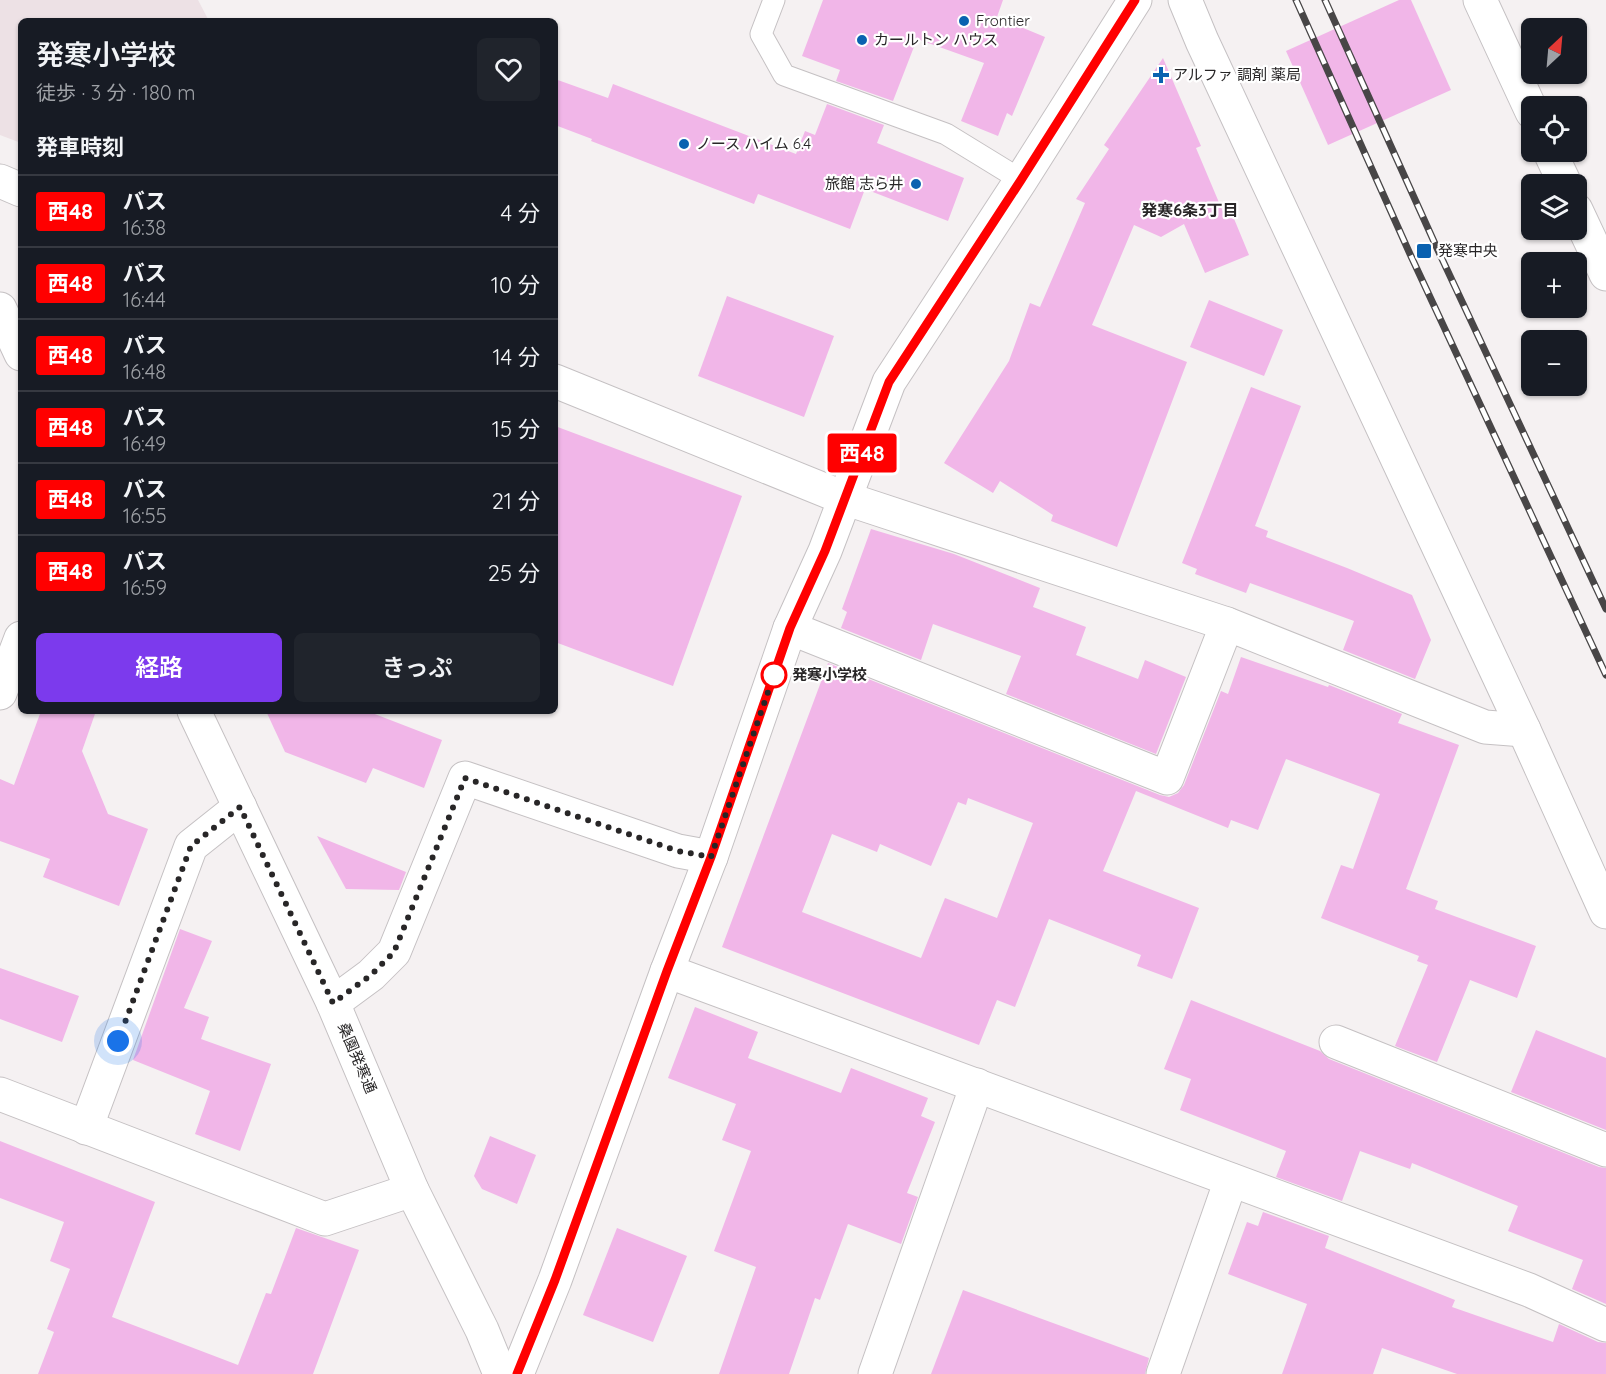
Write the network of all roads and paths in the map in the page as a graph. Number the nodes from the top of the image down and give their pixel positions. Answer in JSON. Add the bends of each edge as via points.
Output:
{"nodes":[{"id":1,"x":774,"y":0,"type":"edge"},
{"id":2,"x":1135,"y":0,"type":"edge"},
{"id":3,"x":1185,"y":0,"type":"edge"},
{"id":4,"x":1480,"y":0,"type":"edge"},
{"id":5,"x":1525,"y":96,"type":"edge"},
{"id":6,"x":1021,"y":180,"type":"junction"},
{"id":7,"x":0,"y":181,"type":"edge"},
{"id":8,"x":18,"y":189,"type":"edge"},
{"id":9,"x":1587,"y":233,"type":"edge"},
{"id":10,"x":1606,"y":274,"type":"edge"},
{"id":11,"x":0,"y":309,"type":"edge"},
{"id":12,"x":18,"y":348,"type":"edge"},
{"id":13,"x":558,"y":382,"type":"edge"},
{"id":14,"x":844,"y":498,"type":"junction"},
{"id":15,"x":1227,"y":624,"type":"junction"},
{"id":16,"x":790,"y":628,"type":"junction"},
{"id":17,"x":18,"y":646,"type":"edge"},
{"id":18,"x":0,"y":693,"type":"edge"},
{"id":19,"x":195,"y":714,"type":"edge"},
{"id":20,"x":1524,"y":730,"type":"junction"},
{"id":21,"x":240,"y":807,"type":"junction"},
{"id":22,"x":711,"y":857,"type":"junction"},
{"id":23,"x":1606,"y":912,"type":"edge"},
{"id":24,"x":667,"y":971,"type":"junction"},
{"id":25,"x":333,"y":1003,"type":"junction"},
{"id":26,"x":1336,"y":1042,"type":"dead end"},
{"id":27,"x":977,"y":1085,"type":"junction"},
{"id":28,"x":0,"y":1094,"type":"edge"},
{"id":29,"x":86,"y":1128,"type":"junction"},
{"id":30,"x":1606,"y":1150,"type":"edge"},
{"id":31,"x":1231,"y":1180,"type":"junction"},
{"id":32,"x":412,"y":1190,"type":"junction"},
{"id":33,"x":1606,"y":1325,"type":"edge"},
{"id":34,"x":500,"y":1374,"type":"edge"},
{"id":35,"x":517,"y":1374,"type":"edge"},
{"id":36,"x":875,"y":1374,"type":"edge"},
{"id":37,"x":1163,"y":1374,"type":"edge"}],
"edges":[{"from":1,"to":6,"type":"lane","via":[[761,34],[784,75],[946,134]]},
{"from":2,"to":6,"type":"street"},
{"from":3,"to":20,"type":"street"},
{"from":4,"to":5,"type":"street"},
{"from":6,"to":14,"type":"street","via":[[889,382]]},
{"from":7,"to":8,"type":"street"},
{"from":9,"to":10,"type":"street"},
{"from":11,"to":12,"type":"street"},
{"from":13,"to":14,"type":"street"},
{"from":14,"to":15,"type":"street"},
{"from":14,"to":16,"type":"street"},
{"from":15,"to":16,"type":"street","via":[[1167,778]]},
{"from":15,"to":20,"type":"street","via":[[1485,727]]},
{"from":16,"to":22,"type":"street"},
{"from":17,"to":18,"type":"street"},
{"from":19,"to":21,"type":"street","name":"桑園発寒通"},
{"from":20,"to":23,"type":"street"},
{"from":21,"to":25,"type":"street","name":"桑園発寒通"},
{"from":21,"to":29,"type":"street","via":[[191,846]]},
{"from":22,"to":24,"type":"street"},
{"from":22,"to":25,"type":"street","via":[[678,851],[465,778],[394,952]]},
{"from":24,"to":27,"type":"street"},
{"from":24,"to":35,"type":"street"},
{"from":25,"to":32,"type":"street","name":"桑園発寒通"},
{"from":26,"to":30,"type":"street"},
{"from":27,"to":31,"type":"street"},
{"from":27,"to":36,"type":"street"},
{"from":28,"to":29,"type":"street"},
{"from":29,"to":32,"type":"street","via":[[325,1219]]},
{"from":31,"to":33,"type":"street","via":[[1529,1290]]},
{"from":31,"to":37,"type":"street"},
{"from":32,"to":34,"type":"street","name":"桑園発寒通","via":[[482,1329]]}]}
